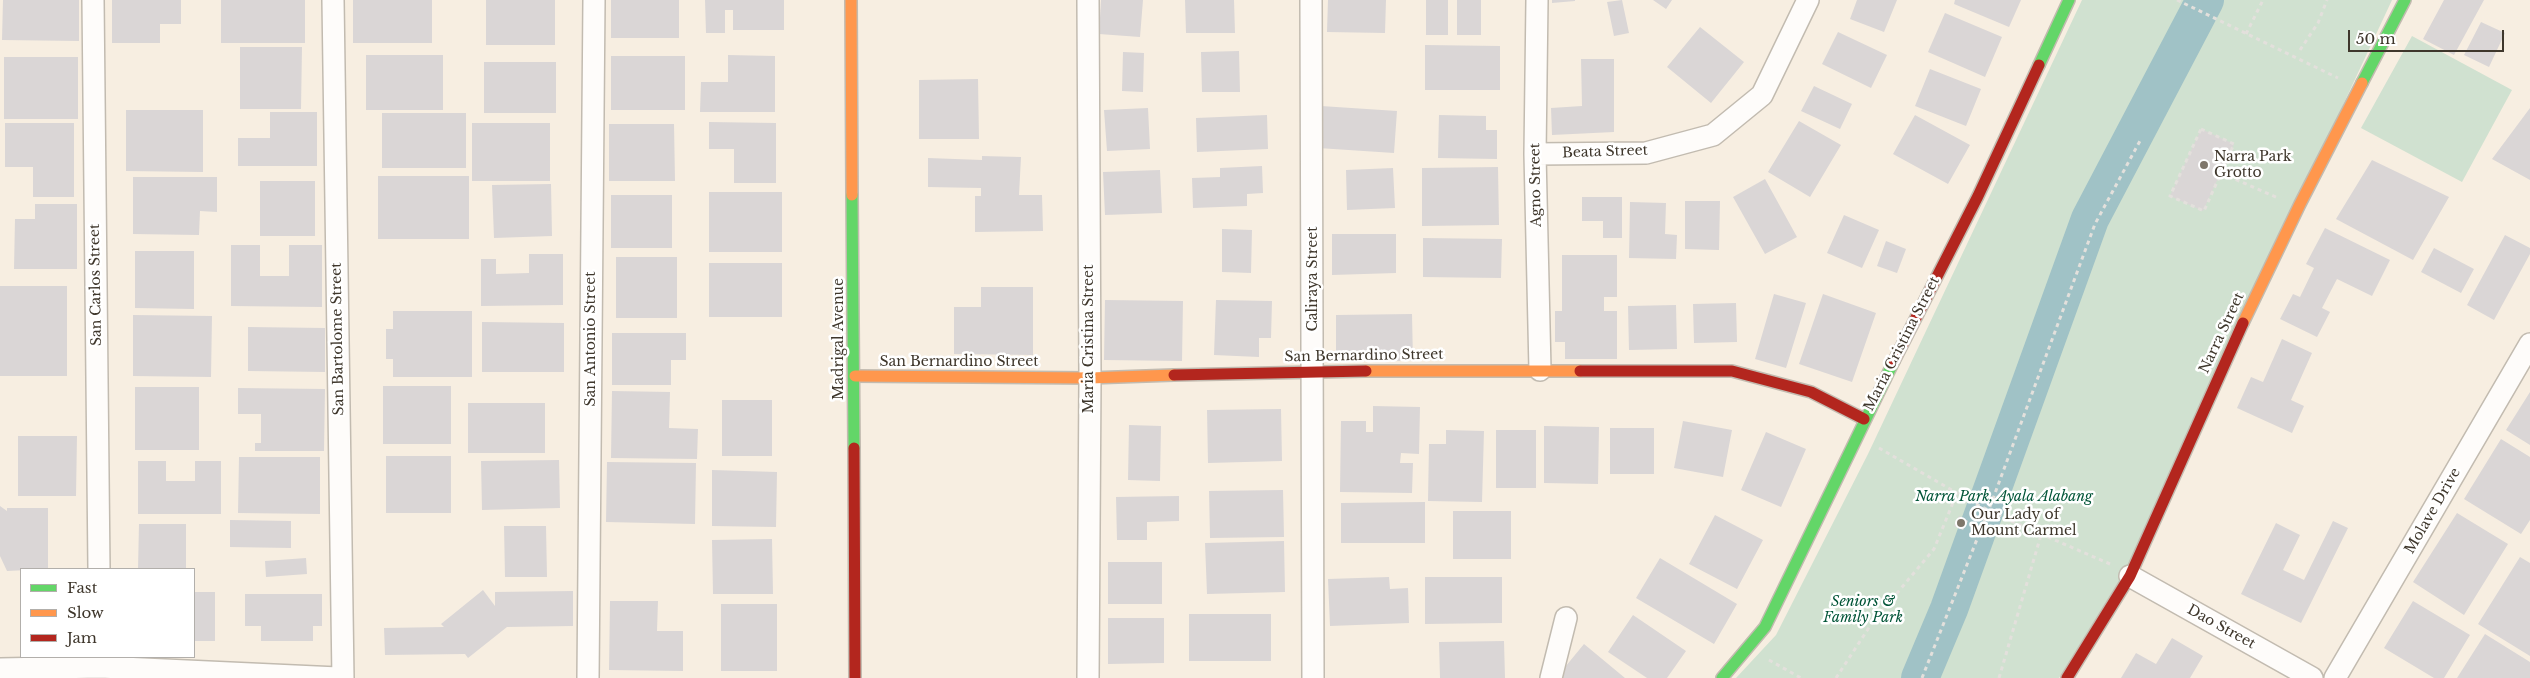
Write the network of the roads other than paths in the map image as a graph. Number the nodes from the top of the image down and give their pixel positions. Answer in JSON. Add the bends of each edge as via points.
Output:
{"nodes":[{"id":1,"x":93,"y":0,"type":"edge"},
{"id":2,"x":333,"y":0,"type":"edge"},
{"id":3,"x":594,"y":0,"type":"edge"},
{"id":4,"x":851,"y":0,"type":"edge"},
{"id":5,"x":1088,"y":0,"type":"edge"},
{"id":6,"x":1311,"y":0,"type":"edge"},
{"id":7,"x":1537,"y":0,"type":"edge"},
{"id":8,"x":1808,"y":0,"type":"edge"},
{"id":9,"x":2069,"y":0,"type":"edge"},
{"id":10,"x":2405,"y":0,"type":"edge"},
{"id":11,"x":1535,"y":154,"type":"junction"},
{"id":12,"x":2530,"y":344,"type":"edge"},
{"id":13,"x":1540,"y":370,"type":"junction"},
{"id":14,"x":1313,"y":371,"type":"junction"},
{"id":15,"x":854,"y":376,"type":"junction"},
{"id":16,"x":1090,"y":378,"type":"junction"},
{"id":17,"x":1864,"y":419,"type":"junction"},
{"id":18,"x":99,"y":568,"type":"edge"},
{"id":19,"x":2131,"y":575,"type":"junction"},
{"id":20,"x":1566,"y":618,"type":"dead end"},
{"id":21,"x":100,"y":667,"type":"edge"},
{"id":22,"x":0,"y":669,"type":"edge"},
{"id":23,"x":338,"y":678,"type":"edge"},
{"id":24,"x":342,"y":678,"type":"edge"},
{"id":25,"x":588,"y":678,"type":"edge"},
{"id":26,"x":855,"y":678,"type":"edge"},
{"id":27,"x":1088,"y":678,"type":"edge"},
{"id":28,"x":1313,"y":678,"type":"edge"},
{"id":29,"x":1551,"y":678,"type":"edge"},
{"id":30,"x":1722,"y":678,"type":"edge"},
{"id":31,"x":2067,"y":678,"type":"edge"},
{"id":32,"x":2312,"y":678,"type":"edge"},
{"id":33,"x":2335,"y":678,"type":"edge"}],
"edges":[{"from":1,"to":18,"type":"street","name":"San Carlos Street"},
{"from":2,"to":24,"type":"street","name":"San Bartolome Street"},
{"from":3,"to":25,"type":"street","name":"San Antonio Street"},
{"from":4,"to":15,"type":"street","name":"Madrigal Avenue"},
{"from":5,"to":16,"type":"street","name":"Maria Cristina Street"},
{"from":6,"to":14,"type":"street","name":"Caliraya Street"},
{"from":7,"to":11,"type":"street","name":"Agno Street"},
{"from":8,"to":11,"type":"street","name":"Beata Street","via":[[1762,95],[1713,135],[1646,152]]},
{"from":9,"to":17,"type":"street","name":"Maria Cristina Street","via":[[1978,196]]},
{"from":10,"to":19,"type":"street","name":"Narra Street","via":[[2298,208],[2222,368]]},
{"from":11,"to":13,"type":"street","name":"Agno Street"},
{"from":12,"to":33,"type":"street","name":"Molave Drive"},
{"from":13,"to":14,"type":"street","name":"San Bernardino Street"},
{"from":13,"to":17,"type":"street","name":"San Bernardino Street","via":[[1732,371],[1810,392]]},
{"from":14,"to":16,"type":"street","name":"San Bernardino Street"},
{"from":14,"to":28,"type":"street","name":"Caliraya Street"},
{"from":15,"to":16,"type":"street","name":"San Bernardino Street"},
{"from":15,"to":26,"type":"street","name":"Madrigal Avenue"},
{"from":16,"to":27,"type":"street","name":"Maria Cristina Street"},
{"from":17,"to":30,"type":"street","name":"Maria Cristina Street","via":[[1765,627]]},
{"from":19,"to":31,"type":"street","name":"Narra Street"},
{"from":19,"to":32,"type":"street","name":"Dao Street"},
{"from":20,"to":29,"type":"street"},
{"from":21,"to":22,"type":"street"},
{"from":21,"to":23,"type":"street"}]}
